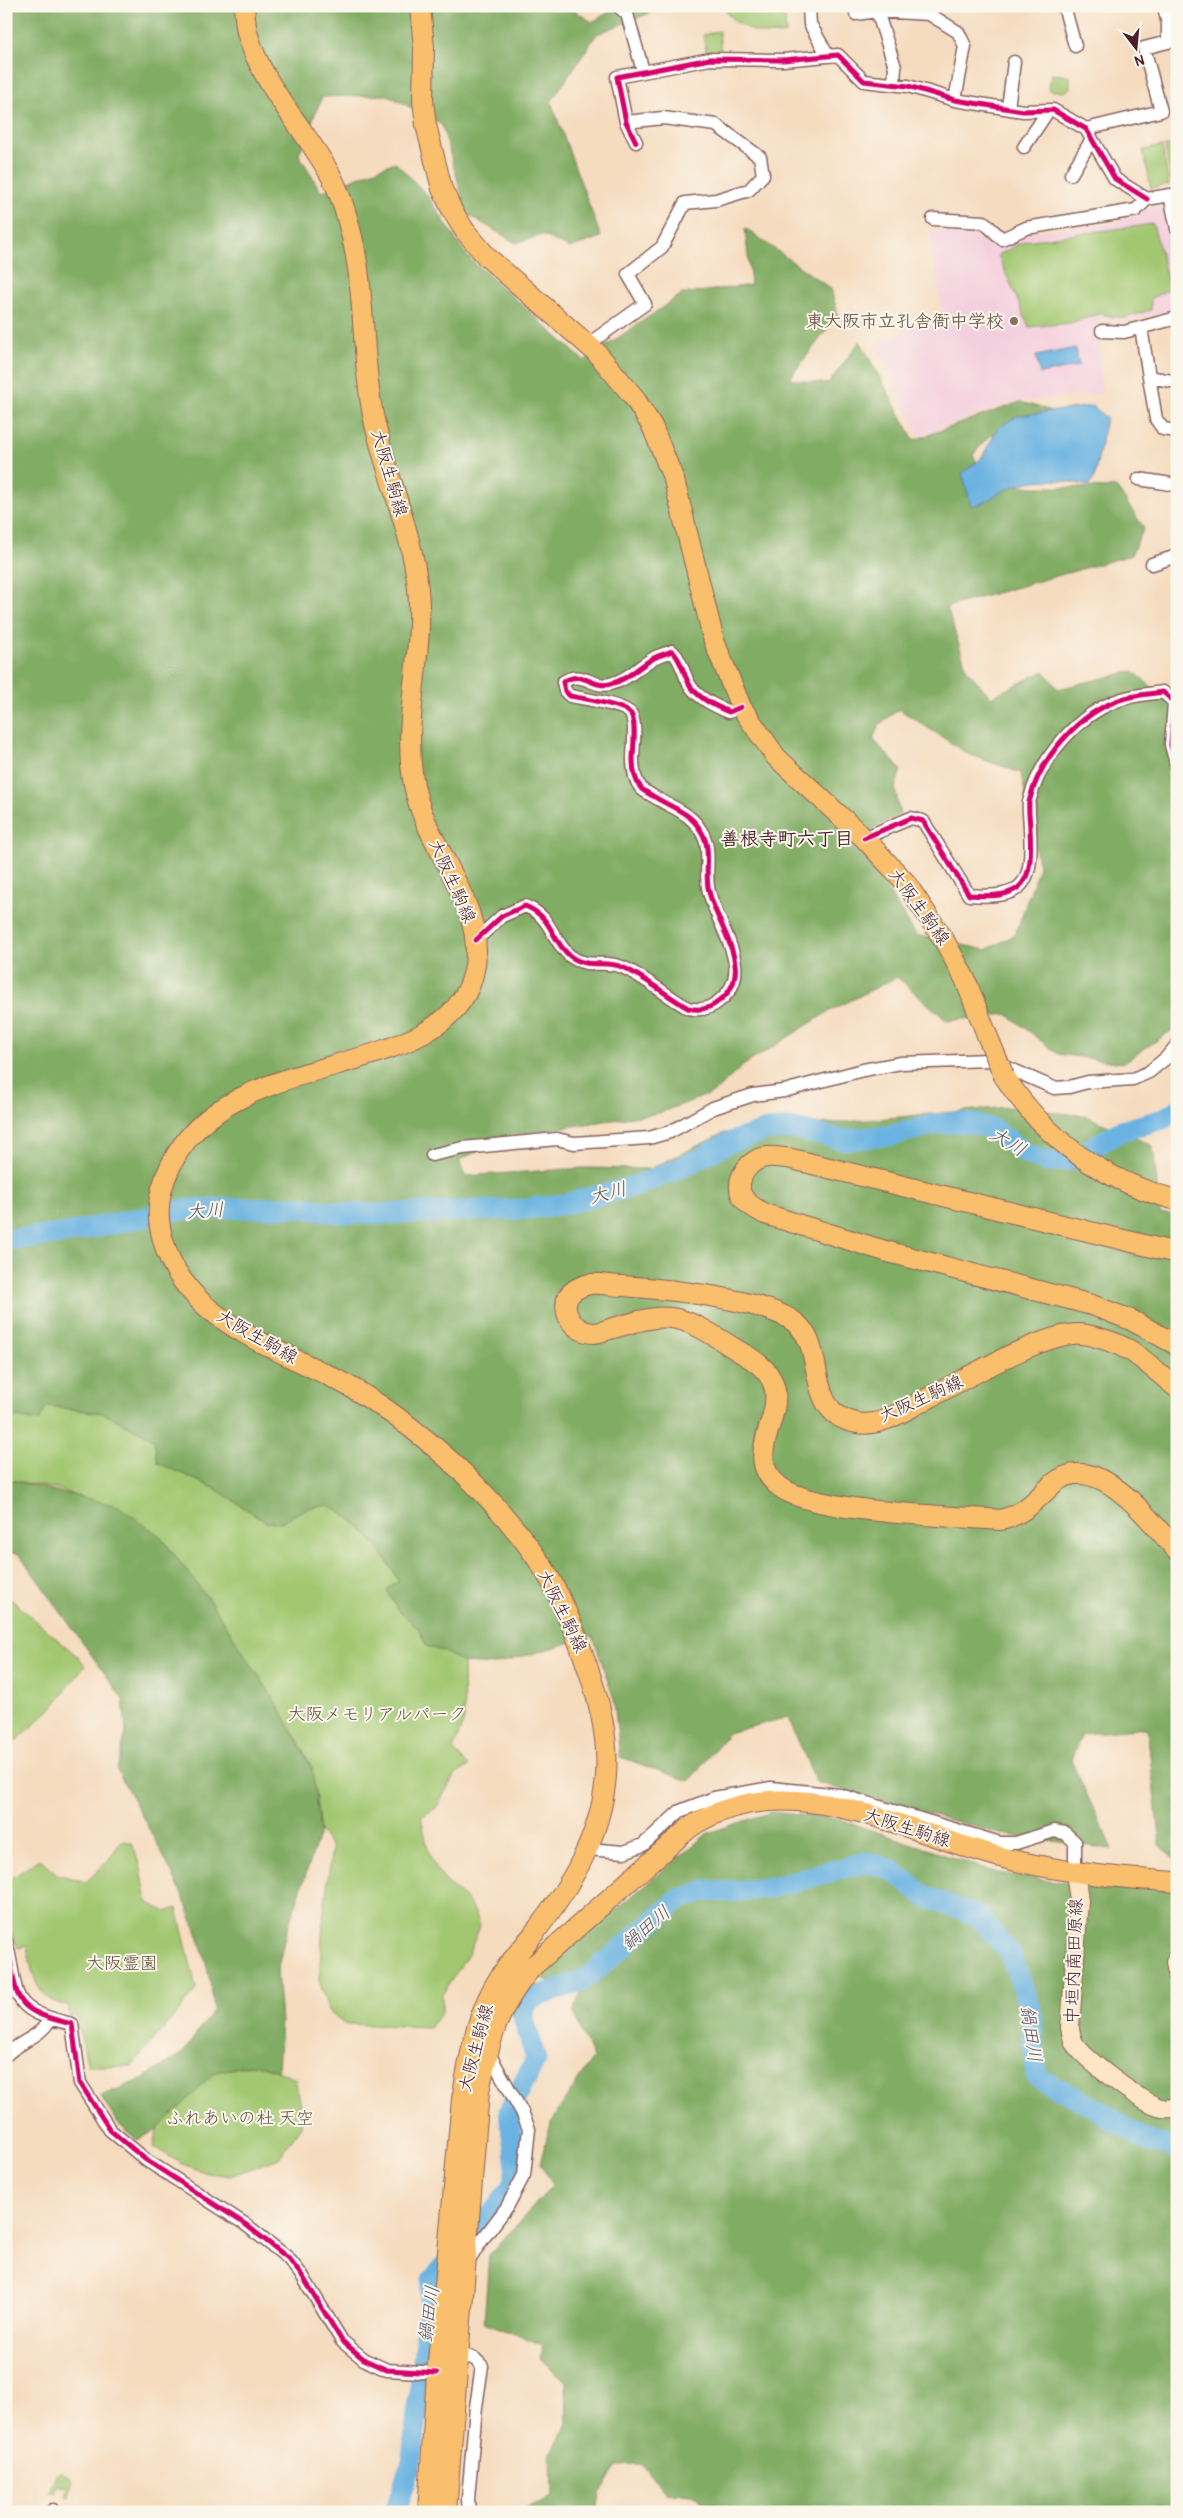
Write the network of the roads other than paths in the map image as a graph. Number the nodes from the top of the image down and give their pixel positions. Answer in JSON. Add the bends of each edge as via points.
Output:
{"nodes":[{"id":1,"x":244,"y":6,"type":"edge"},
{"id":2,"x":420,"y":6,"type":"edge"},
{"id":3,"x":618,"y":6,"type":"edge"},
{"id":4,"x":1064,"y":6,"type":"edge"},
{"id":5,"x":1164,"y":6,"type":"edge"},
{"id":6,"x":809,"y":8,"type":"dead end"},
{"id":7,"x":877,"y":11,"type":"junction"},
{"id":8,"x":856,"y":14,"type":"dead end"},
{"id":9,"x":1075,"y":46,"type":"dead end"},
{"id":10,"x":828,"y":56,"type":"junction"},
{"id":11,"x":1014,"y":62,"type":"dead end"},
{"id":12,"x":643,"y":71,"type":"junction"},
{"id":13,"x":894,"y":84,"type":"junction"},
{"id":14,"x":955,"y":100,"type":"junction"},
{"id":15,"x":1008,"y":108,"type":"junction"},
{"id":16,"x":1048,"y":111,"type":"junction"},
{"id":17,"x":626,"y":122,"type":"junction"},
{"id":18,"x":1089,"y":134,"type":"junction"},
{"id":19,"x":636,"y":142,"type":"dead end"},
{"id":20,"x":1024,"y":147,"type":"dead end"},
{"id":21,"x":1071,"y":174,"type":"dead end"},
{"id":22,"x":1147,"y":199,"type":"junction"},
{"id":23,"x":933,"y":219,"type":"dead end"},
{"id":24,"x":1177,"y":229,"type":"edge"},
{"id":25,"x":1177,"y":318,"type":"edge"},
{"id":26,"x":1141,"y":328,"type":"junction"},
{"id":27,"x":1102,"y":331,"type":"dead end"},
{"id":28,"x":592,"y":348,"type":"junction"},
{"id":29,"x":1149,"y":376,"type":"junction"},
{"id":30,"x":1177,"y":382,"type":"edge"},
{"id":31,"x":1177,"y":432,"type":"edge"},
{"id":32,"x":1139,"y":479,"type":"dead end"},
{"id":33,"x":1177,"y":485,"type":"edge"},
{"id":34,"x":1177,"y":556,"type":"edge"},
{"id":35,"x":1152,"y":564,"type":"dead end"},
{"id":36,"x":741,"y":707,"type":"junction"},
{"id":37,"x":1177,"y":767,"type":"edge"},
{"id":38,"x":864,"y":838,"type":"junction"},
{"id":39,"x":476,"y":940,"type":"junction"},
{"id":40,"x":1177,"y":1045,"type":"edge"},
{"id":41,"x":432,"y":1155,"type":"dead end"},
{"id":42,"x":1177,"y":1200,"type":"edge"},
{"id":43,"x":1177,"y":1253,"type":"edge"},
{"id":44,"x":1177,"y":1345,"type":"edge"},
{"id":45,"x":1177,"y":1388,"type":"edge"},
{"id":46,"x":1177,"y":1550,"type":"edge"},
{"id":47,"x":588,"y":1849,"type":"junction"},
{"id":48,"x":1075,"y":1872,"type":"junction"},
{"id":49,"x":1177,"y":1882,"type":"edge"},
{"id":50,"x":6,"y":1941,"type":"edge"},
{"id":51,"x":1177,"y":1957,"type":"edge"},
{"id":52,"x":1177,"y":1974,"type":"edge"},
{"id":53,"x":50,"y":2019,"type":"junction"},
{"id":54,"x":488,"y":2051,"type":"junction"},
{"id":55,"x":6,"y":2055,"type":"edge"},
{"id":56,"x":1177,"y":2106,"type":"edge"},
{"id":57,"x":458,"y":2260,"type":"junction"},
{"id":58,"x":458,"y":2353,"type":"junction"},
{"id":59,"x":433,"y":2373,"type":"junction"},
{"id":60,"x":51,"y":2512,"type":"edge"},
{"id":61,"x":55,"y":2512,"type":"edge"},
{"id":62,"x":428,"y":2512,"type":"edge"},
{"id":63,"x":446,"y":2512,"type":"edge"},
{"id":64,"x":469,"y":2512,"type":"edge"}],
"edges":[{"from":1,"to":39,"type":"main road","name":"大阪生駒線","via":[[247,32],[262,68],[334,180],[351,233],[359,273],[373,414],[412,555],[418,590],[419,634],[410,738],[412,771],[417,799],[466,904]]},
{"from":2,"to":28,"type":"main road","name":"大阪生駒線","via":[[424,48],[423,101],[430,147],[442,189],[465,231],[487,257]]},
{"from":3,"to":12,"type":"street","via":[[627,14]]},
{"from":4,"to":9,"type":"street"},
{"from":5,"to":18,"type":"street","via":[[1168,42],[1144,48],[1161,111]]},
{"from":6,"to":10,"type":"street","via":[[810,24]]},
{"from":7,"to":8,"type":"street"},
{"from":7,"to":13,"type":"street","via":[[895,66]]},
{"from":7,"to":14,"type":"street","via":[[930,14],[958,32],[965,46]]},
{"from":10,"to":12,"type":"street","via":[[758,60],[710,58]]},
{"from":10,"to":13,"type":"street","via":[[838,55],[864,81]]},
{"from":11,"to":15,"type":"street"},
{"from":12,"to":17,"type":"street","via":[[617,78]]},
{"from":13,"to":14,"type":"street"},
{"from":14,"to":15,"type":"street"},
{"from":15,"to":16,"type":"street"},
{"from":16,"to":18,"type":"street","via":[[1053,110]]},
{"from":16,"to":20,"type":"street"},
{"from":17,"to":19,"type":"street"},
{"from":17,"to":28,"type":"street","via":[[663,118],[716,125],[760,157],[763,175],[749,190],[716,200],[685,203],[662,246],[628,274],[645,304]]},
{"from":18,"to":21,"type":"street"},
{"from":18,"to":22,"type":"street","via":[[1115,179]]},
{"from":22,"to":23,"type":"street","via":[[1136,210],[1026,228],[1002,239],[984,222]]},
{"from":22,"to":24,"type":"street","via":[[1170,195]]},
{"from":25,"to":26,"type":"street"},
{"from":26,"to":27,"type":"street","via":[[1124,332]]},
{"from":26,"to":29,"type":"street"},
{"from":28,"to":36,"type":"main road","name":"大阪生駒線","via":[[633,396],[652,426],[674,480],[714,641]]},
{"from":29,"to":30,"type":"street"},
{"from":29,"to":31,"type":"street","via":[[1156,419],[1163,429]]},
{"from":32,"to":33,"type":"street"},
{"from":34,"to":35,"type":"street"},
{"from":36,"to":38,"type":"main road","name":"大阪生駒線","via":[[776,757]]},
{"from":36,"to":39,"type":"street","via":[[728,712],[712,705],[691,687],[678,657],[672,651],[653,658],[629,677],[609,685],[580,676],[563,682],[570,696],[626,709],[631,715],[634,730],[633,769],[640,788],[691,816],[703,833],[709,858],[708,887],[737,971],[728,995],[712,1007],[696,1011],[620,966],[583,963],[560,945],[546,920],[536,910],[524,906],[502,916]]},
{"from":37,"to":38,"type":"street","via":[[1171,744],[1174,702],[1163,692],[1122,699],[1094,712],[1058,744],[1037,779],[1029,804],[1032,862],[1026,878],[1012,893],[992,897],[969,895],[923,821],[912,818]]},
{"from":38,"to":42,"type":"main road","name":"大阪生駒線","bridge":true,"via":[[906,882],[944,940],[965,979],[1004,1076],[1022,1104],[1079,1157],[1110,1176]]},
{"from":39,"to":47,"type":"main road","name":"大阪生駒線","via":[[475,970],[467,990],[458,1006],[428,1032],[397,1046],[259,1088],[203,1120],[186,1138],[172,1161],[158,1203],[160,1226],[176,1273],[191,1293],[226,1322],[354,1389],[395,1415],[441,1452],[472,1483],[544,1570],[579,1642],[604,1725],[607,1766],[604,1796]]},
{"from":40,"to":41,"type":"street","via":[[1149,1072],[1133,1080],[1088,1082],[1054,1088],[990,1060],[901,1063],[754,1095],[713,1108],[670,1132],[649,1138],[574,1143],[557,1139],[463,1148]]},
{"from":43,"to":44,"type":"main road","via":[[788,1158],[766,1157],[754,1161],[740,1180],[741,1194],[748,1205],[765,1214],[885,1251],[1092,1305],[1131,1320]]},
{"from":45,"to":46,"type":"main road","name":"大阪生駒線","via":[[1129,1350],[1107,1340],[1079,1334],[1039,1342],[880,1421],[857,1423],[837,1414],[827,1405],[806,1334],[789,1317],[738,1302],[677,1290],[589,1284],[575,1290],[568,1298],[566,1308],[569,1320],[594,1334],[652,1318],[678,1319],[757,1362],[769,1374],[776,1391],[776,1405],[762,1450],[763,1462],[769,1477],[794,1496],[831,1504],[1000,1520],[1023,1512],[1063,1477],[1090,1474],[1122,1493]]},
{"from":47,"to":48,"type":"street","via":[[624,1852],[643,1845],[680,1811],[714,1798],[771,1788],[840,1795],[1000,1843],[1016,1843],[1054,1831],[1065,1833],[1075,1842]]},
{"from":47,"to":57,"type":"main road","name":"大阪生駒線","via":[[568,1889],[500,1976],[482,2009],[462,2099]]},
{"from":48,"to":49,"type":"main road","name":"大阪生駒線"},
{"from":48,"to":54,"type":"main road","name":"大阪生駒線","via":[[1011,1860],[819,1803],[795,1800],[764,1802],[717,1814],[695,1824],[672,1843],[531,1968],[500,2011]]},
{"from":48,"to":56,"type":"main road","name":"中垣内南田原線","via":[[1079,1901],[1070,2028],[1074,2042],[1084,2055],[1138,2097],[1159,2107]]},
{"from":50,"to":53,"type":"street","via":[[15,1994],[27,2008]]},
{"from":51,"to":52,"type":"main road"},
{"from":53,"to":55,"type":"street","via":[[46,2028]]},
{"from":53,"to":59,"type":"street","via":[[72,2024],[80,2084],[110,2130],[146,2160],[245,2224],[288,2258],[342,2341],[365,2360],[387,2370]]},
{"from":54,"to":57,"type":"main road","name":"大阪生駒線","via":[[479,2091],[469,2230]]},
{"from":54,"to":57,"type":"street","via":[[529,2129],[524,2175],[507,2207],[482,2240]]},
{"from":57,"to":58,"type":"main road","name":"大阪生駒線"},
{"from":57,"to":59,"type":"main road","name":"大阪生駒線"},
{"from":58,"to":63,"type":"main road","name":"大阪生駒線"},
{"from":58,"to":64,"type":"street","via":[[475,2359],[482,2366]]},
{"from":59,"to":62,"type":"main road","name":"大阪生駒線"},
{"from":60,"to":61,"type":"street"}]}
